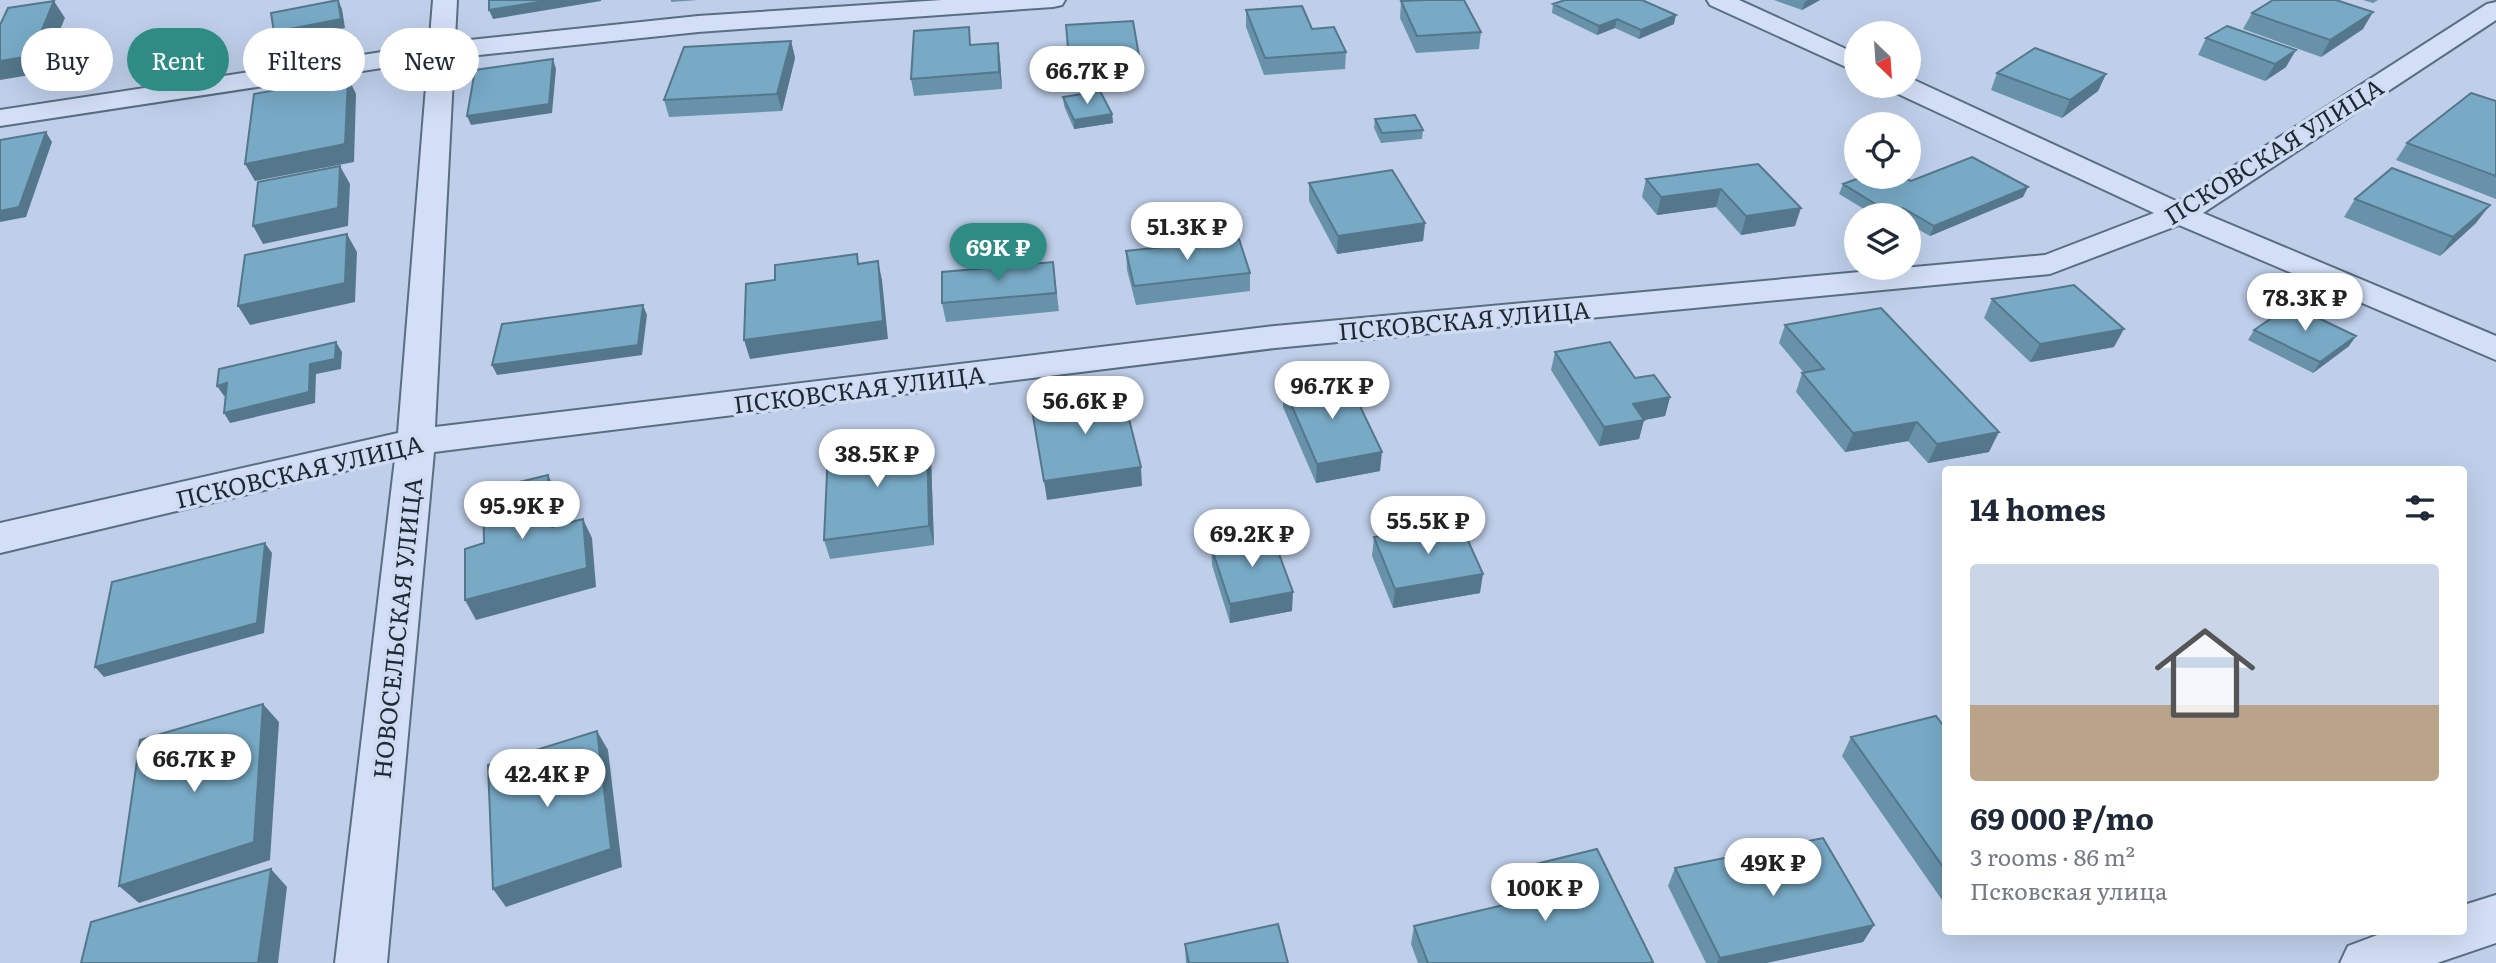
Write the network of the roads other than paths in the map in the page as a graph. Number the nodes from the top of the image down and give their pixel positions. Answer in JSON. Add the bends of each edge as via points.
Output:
{"nodes":[{"id":1,"x":445,"y":0,"type":"edge"},
{"id":2,"x":1053,"y":0,"type":"edge"},
{"id":3,"x":1719,"y":0,"type":"edge"},
{"id":4,"x":2496,"y":9,"type":"edge"},
{"id":5,"x":443,"y":28,"type":"edge"},
{"id":6,"x":479,"y":47,"type":"edge"},
{"id":7,"x":1844,"y":58,"type":"edge"},
{"id":8,"x":379,"y":60,"type":"edge"},
{"id":9,"x":438,"y":91,"type":"edge"},
{"id":10,"x":1922,"y":94,"type":"edge"},
{"id":11,"x":0,"y":118,"type":"edge"},
{"id":12,"x":2180,"y":214,"type":"junction"},
{"id":13,"x":2496,"y":349,"type":"edge"},
{"id":14,"x":416,"y":442,"type":"junction"},
{"id":15,"x":0,"y":538,"type":"edge"},
{"id":16,"x":2496,"y":919,"type":"edge"},
{"id":17,"x":2467,"y":928,"type":"edge"},
{"id":18,"x":2447,"y":935,"type":"edge"},
{"id":19,"x":361,"y":963,"type":"edge"},
{"id":20,"x":2366,"y":963,"type":"edge"}],
"edges":[{"from":1,"to":5,"type":"street","name":"НОВОСЕЛЬСКАЯ УЛИЦА"},
{"from":2,"to":6,"type":"street","via":[[698,24]]},
{"from":3,"to":7,"type":"street"},
{"from":4,"to":12,"type":"street","name":"ПСКОВСКАЯ УЛИЦА"},
{"from":8,"to":11,"type":"street"},
{"from":9,"to":14,"type":"street","name":"НОВОСЕЛЬСКАЯ УЛИЦА"},
{"from":10,"to":12,"type":"street"},
{"from":12,"to":13,"type":"street"},
{"from":12,"to":14,"type":"street","name":"ПСКОВСКАЯ УЛИЦА","via":[[2050,264],[1275,337]]},
{"from":14,"to":15,"type":"street","name":"ПСКОВСКАЯ УЛИЦА"},
{"from":14,"to":19,"type":"street","name":"НОВОСЕЛЬСКАЯ УЛИЦА"},
{"from":16,"to":17,"type":"street"},
{"from":18,"to":20,"type":"street"}]}
